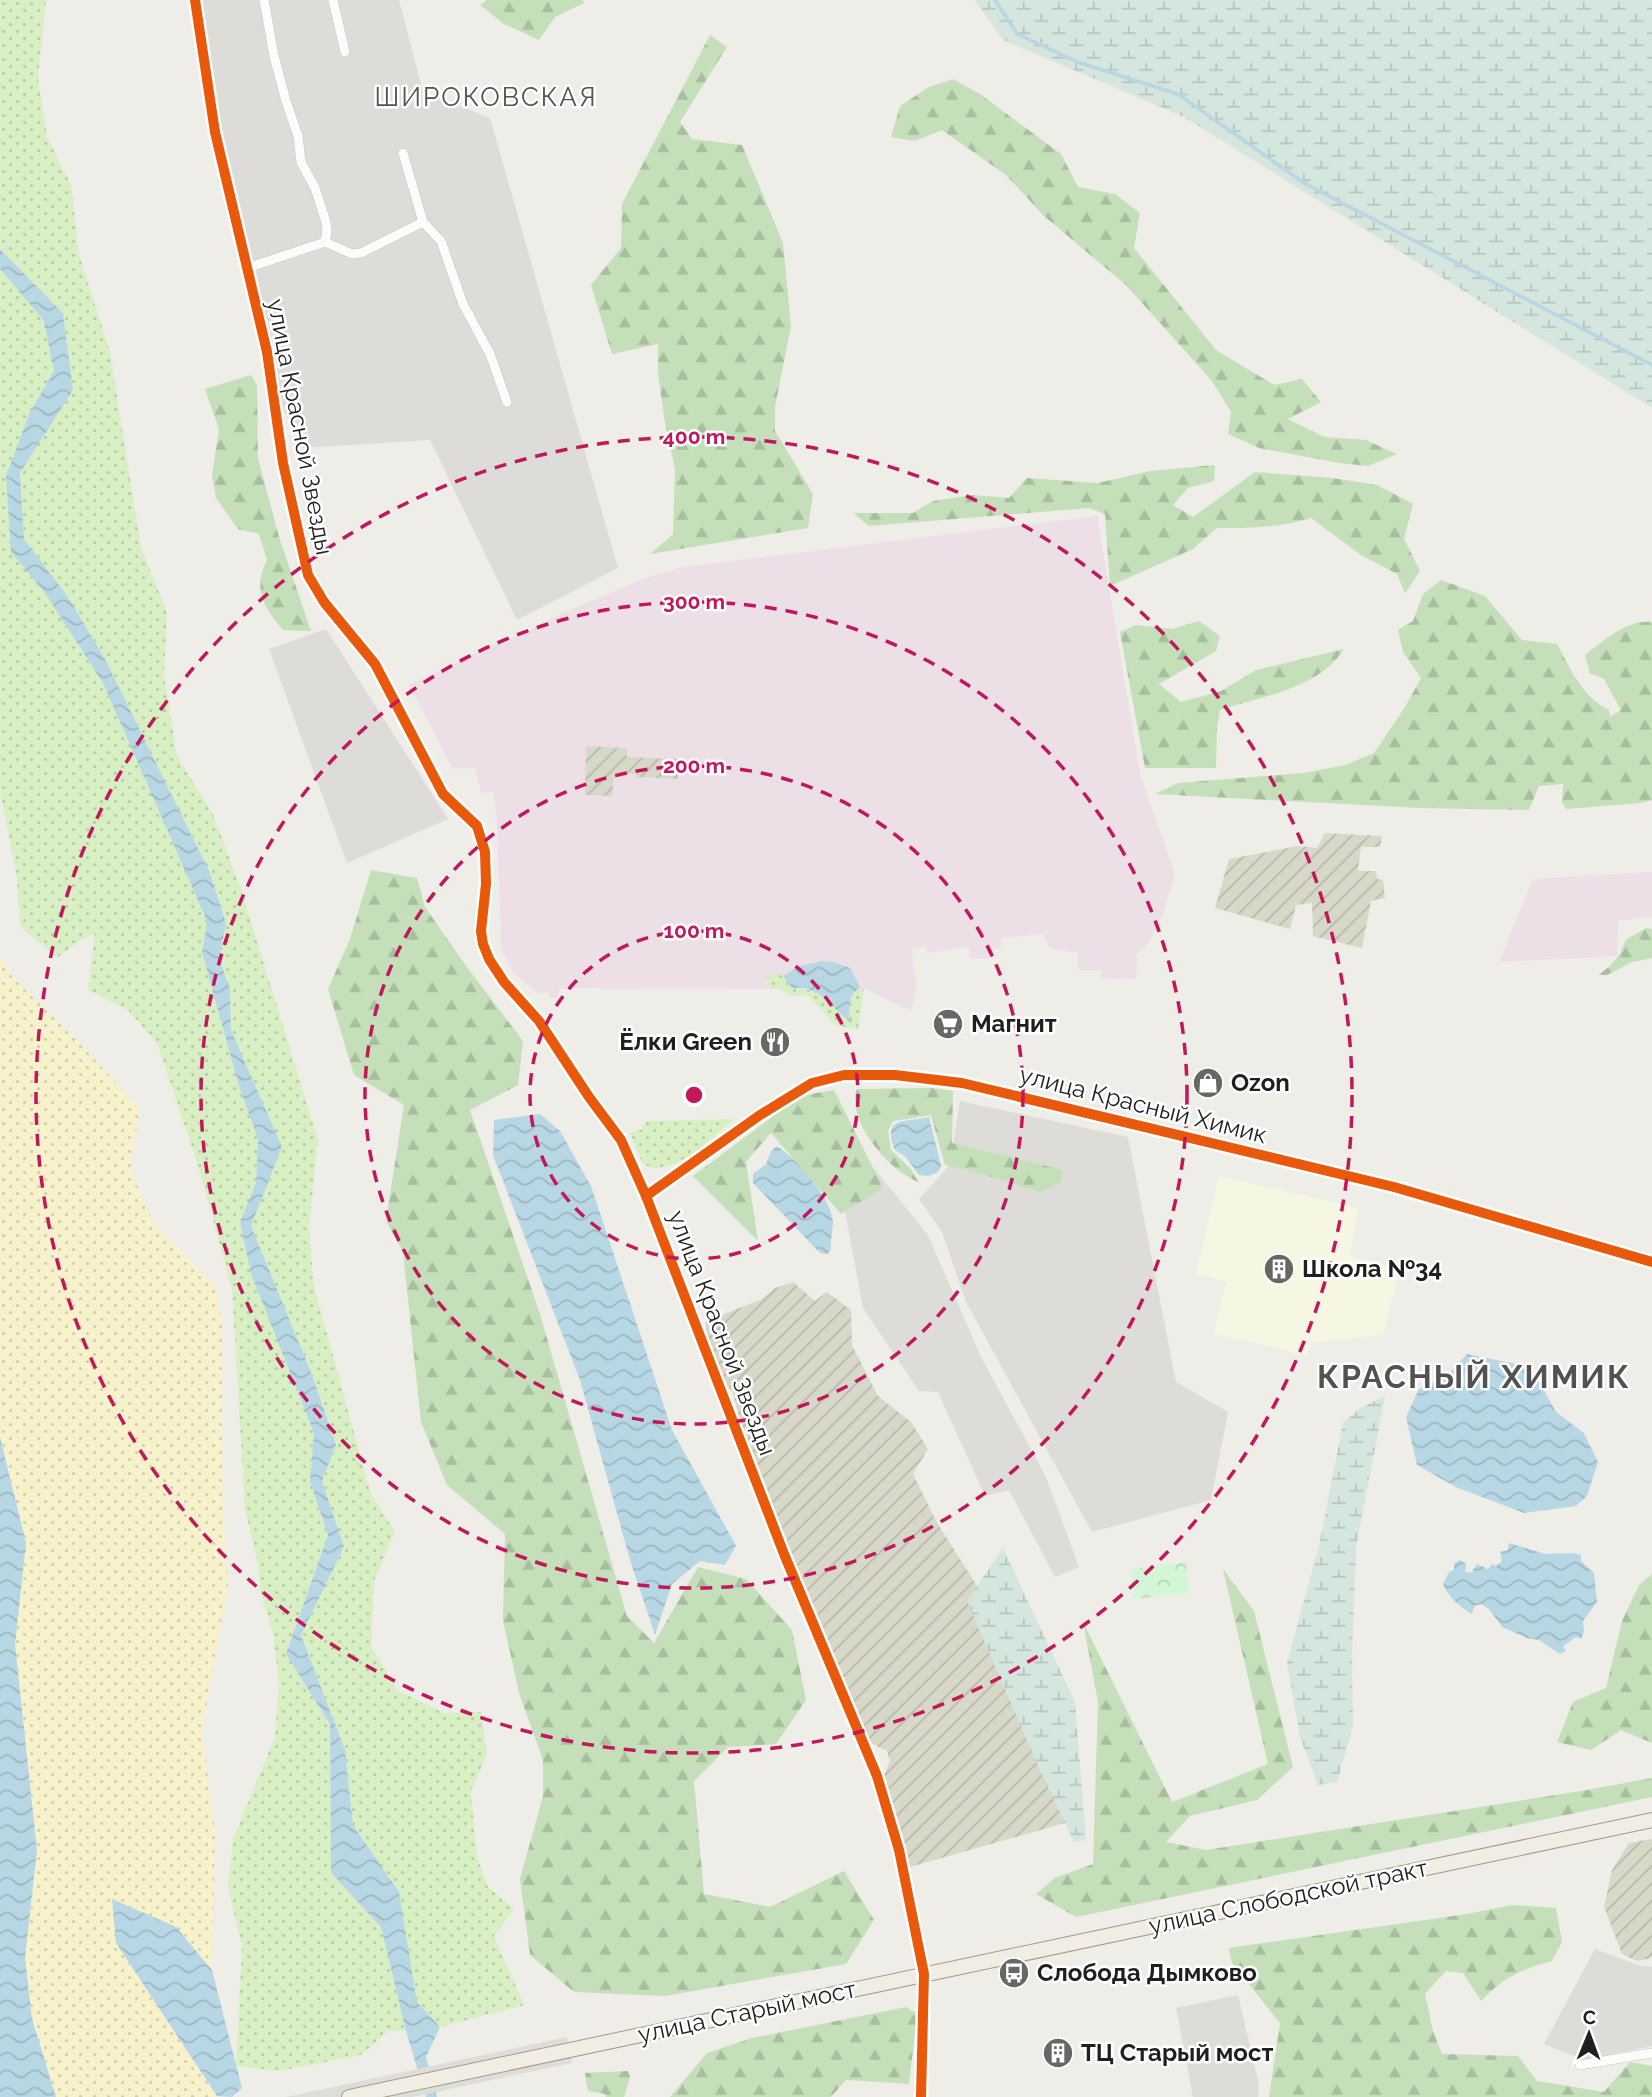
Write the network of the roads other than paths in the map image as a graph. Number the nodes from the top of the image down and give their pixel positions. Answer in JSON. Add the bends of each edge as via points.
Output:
{"nodes":[{"id":1,"x":195,"y":0,"type":"edge"},
{"id":2,"x":264,"y":0,"type":"edge"},
{"id":3,"x":333,"y":0,"type":"edge"},
{"id":4,"x":345,"y":52,"type":"dead end"},
{"id":5,"x":403,"y":153,"type":"dead end"},
{"id":6,"x":423,"y":222,"type":"junction"},
{"id":7,"x":325,"y":242,"type":"junction"},
{"id":8,"x":247,"y":268,"type":"junction"},
{"id":9,"x":507,"y":402,"type":"dead end"},
{"id":10,"x":646,"y":1196,"type":"junction"},
{"id":11,"x":1652,"y":1262,"type":"edge"},
{"id":12,"x":1652,"y":1820,"type":"edge"},
{"id":13,"x":924,"y":1974,"type":"junction"},
{"id":14,"x":1652,"y":2053,"type":"edge"},
{"id":15,"x":1580,"y":2065,"type":"dead end"},
{"id":16,"x":349,"y":2097,"type":"edge"},
{"id":17,"x":921,"y":2097,"type":"edge"}],
"edges":[{"from":1,"to":8,"type":"street","name":"улица Красной Звезды","via":[[215,132]]},
{"from":2,"to":7,"type":"street","via":[[274,56],[299,136],[301,162],[326,222]]},
{"from":3,"to":4,"type":"street"},
{"from":5,"to":6,"type":"street"},
{"from":6,"to":7,"type":"street","via":[[361,253],[352,254]]},
{"from":6,"to":9,"type":"street","via":[[441,241],[463,304],[490,354]]},
{"from":7,"to":8,"type":"street"},
{"from":8,"to":10,"type":"street","name":"улица Красной Звезды","via":[[308,575],[375,664],[443,793],[477,826],[486,870],[481,931],[489,959],[554,1041],[621,1140]]},
{"from":10,"to":11,"type":"street","name":"улица Красный Химик","via":[[813,1083],[844,1075],[903,1076],[962,1083],[1394,1187]]},
{"from":10,"to":13,"type":"street","name":"улица Красной Звезды","via":[[784,1554],[877,1776],[899,1850]]},
{"from":12,"to":13,"type":"main road","name":"улица Слободской тракт"},
{"from":13,"to":16,"type":"main road","name":"улица Старый мост"},
{"from":13,"to":17,"type":"street","name":"улица Красной Звезды"},
{"from":14,"to":15,"type":"street"}]}
